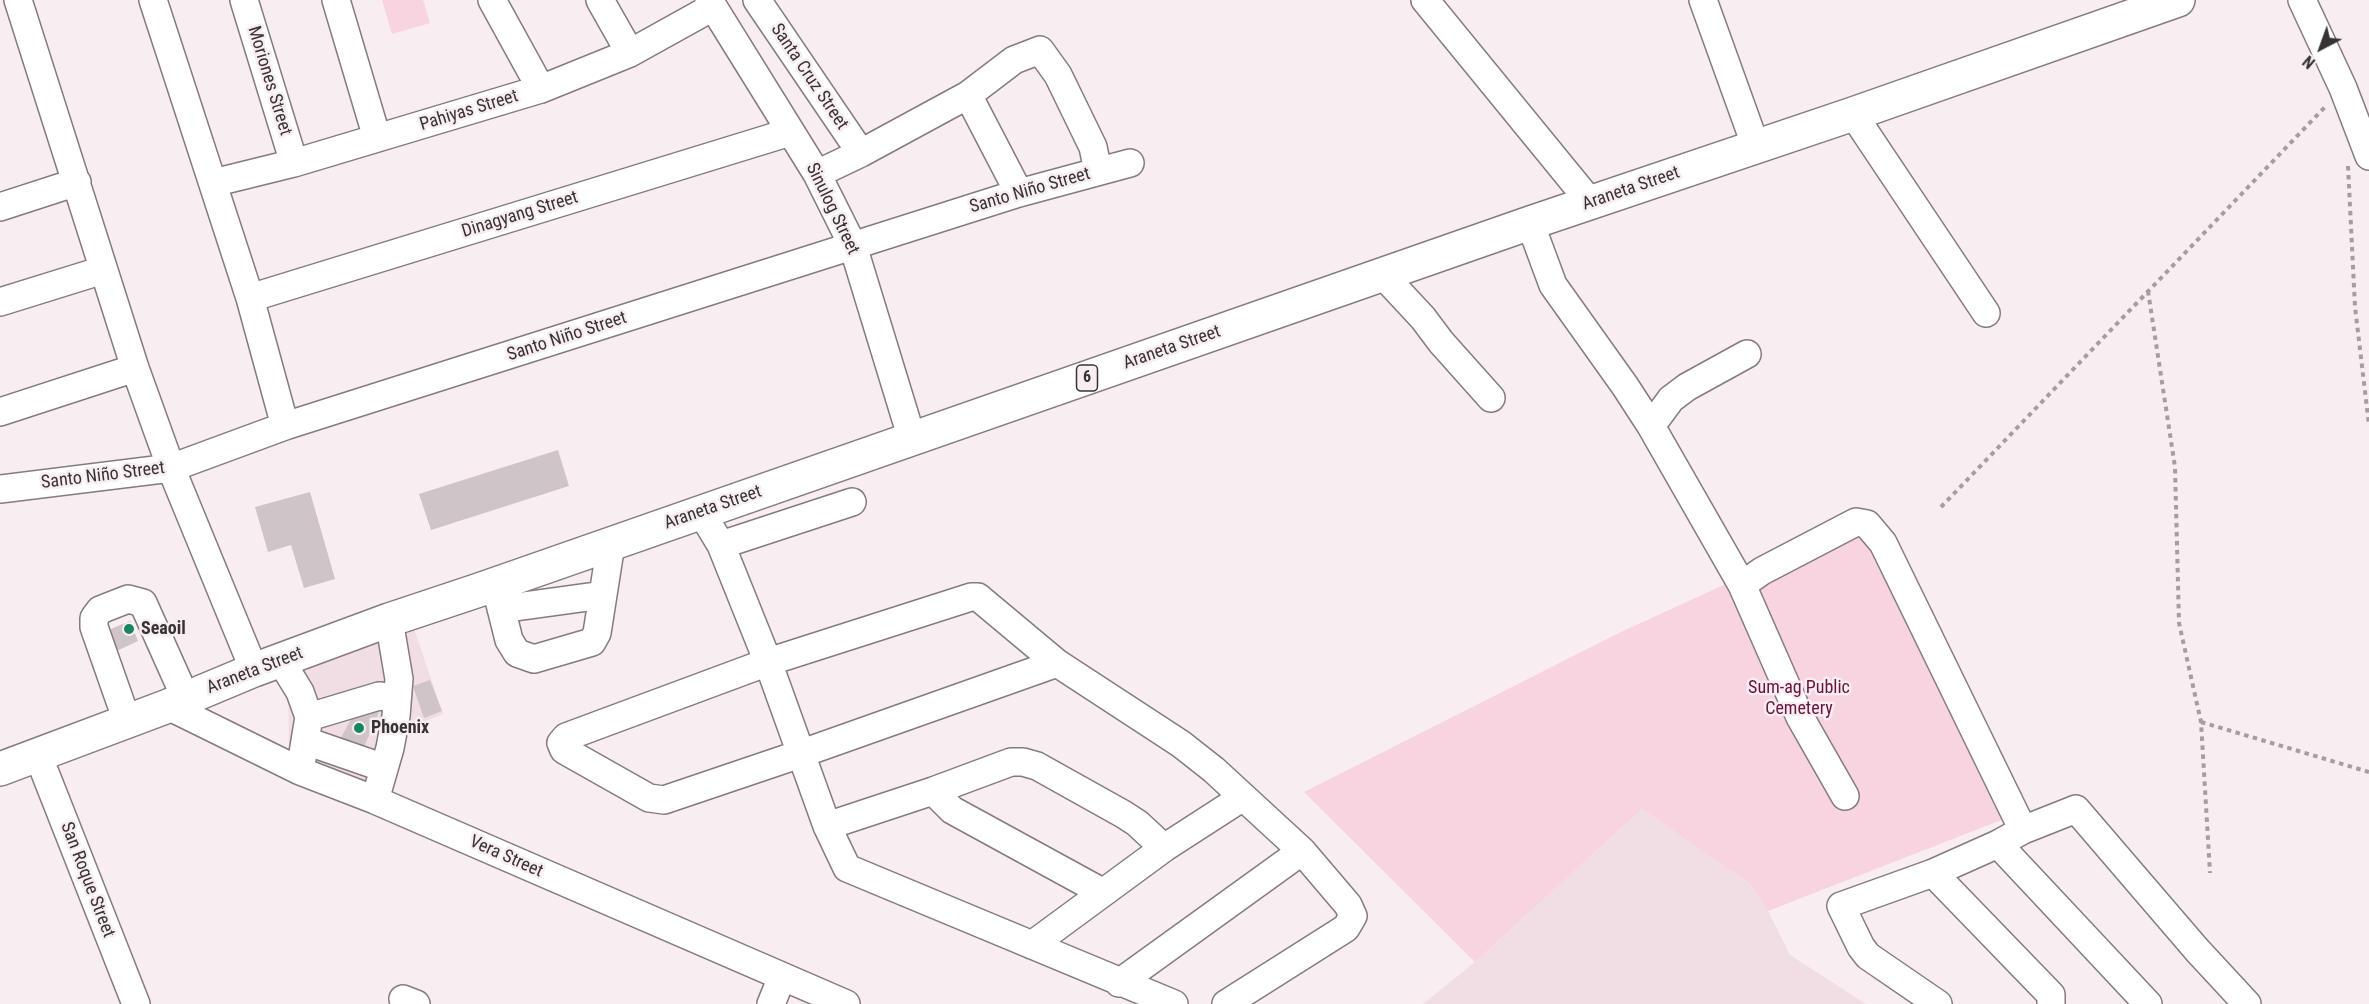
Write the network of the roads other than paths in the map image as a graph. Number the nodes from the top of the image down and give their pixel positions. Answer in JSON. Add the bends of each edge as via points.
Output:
{"nodes":[{"id":1,"x":153,"y":0,"type":"edge"},
{"id":2,"x":244,"y":0,"type":"edge"},
{"id":3,"x":336,"y":0,"type":"edge"},
{"id":4,"x":492,"y":0,"type":"edge"},
{"id":5,"x":600,"y":0,"type":"edge"},
{"id":6,"x":757,"y":0,"type":"edge"},
{"id":7,"x":1425,"y":0,"type":"edge"},
{"id":8,"x":1703,"y":0,"type":"edge"},
{"id":9,"x":2178,"y":0,"type":"edge"},
{"id":10,"x":2302,"y":0,"type":"edge"},
{"id":11,"x":27,"y":3,"type":"edge"},
{"id":12,"x":711,"y":4,"type":"edge"},
{"id":13,"x":630,"y":53,"type":"junction"},
{"id":14,"x":541,"y":89,"type":"junction"},
{"id":15,"x":968,"y":95,"type":"junction"},
{"id":16,"x":1853,"y":114,"type":"junction"},
{"id":17,"x":790,"y":132,"type":"junction"},
{"id":18,"x":377,"y":138,"type":"junction"},
{"id":19,"x":1756,"y":147,"type":"junction"},
{"id":20,"x":861,"y":153,"type":"junction"},
{"id":21,"x":2358,"y":157,"type":"edge"},
{"id":22,"x":294,"y":163,"type":"junction"},
{"id":23,"x":1130,"y":163,"type":"dead end"},
{"id":24,"x":1098,"y":171,"type":"junction"},
{"id":25,"x":818,"y":174,"type":"junction"},
{"id":26,"x":77,"y":182,"type":"junction"},
{"id":27,"x":213,"y":183,"type":"junction"},
{"id":28,"x":1019,"y":193,"type":"junction"},
{"id":29,"x":1592,"y":203,"type":"junction"},
{"id":30,"x":0,"y":207,"type":"edge"},
{"id":31,"x":1530,"y":223,"type":"junction"},
{"id":32,"x":853,"y":246,"type":"junction"},
{"id":33,"x":104,"y":270,"type":"junction"},
{"id":34,"x":1383,"y":275,"type":"junction"},
{"id":35,"x":250,"y":298,"type":"junction"},
{"id":36,"x":0,"y":302,"type":"edge"},
{"id":37,"x":1986,"y":313,"type":"dead end"},
{"id":38,"x":1747,"y":354,"type":"dead end"},
{"id":39,"x":135,"y":368,"type":"junction"},
{"id":40,"x":1491,"y":399,"type":"dead end"},
{"id":41,"x":0,"y":412,"type":"edge"},
{"id":42,"x":285,"y":426,"type":"junction"},
{"id":43,"x":1651,"y":426,"type":"junction"},
{"id":44,"x":912,"y":439,"type":"junction"},
{"id":45,"x":171,"y":468,"type":"junction"},
{"id":46,"x":0,"y":489,"type":"edge"},
{"id":47,"x":852,"y":502,"type":"dead end"},
{"id":48,"x":701,"y":512,"type":"junction"},
{"id":49,"x":611,"y":544,"type":"junction"},
{"id":50,"x":721,"y":545,"type":"junction"},
{"id":51,"x":1742,"y":585,"type":"junction"},
{"id":52,"x":603,"y":595,"type":"junction"},
{"id":53,"x":498,"y":596,"type":"junction"},
{"id":54,"x":389,"y":620,"type":"junction"},
{"id":55,"x":768,"y":662,"type":"junction"},
{"id":56,"x":1057,"y":663,"type":"junction"},
{"id":57,"x":268,"y":665,"type":"junction"},
{"id":58,"x":398,"y":698,"type":"junction"},
{"id":59,"x":177,"y":702,"type":"junction"},
{"id":60,"x":127,"y":721,"type":"junction"},
{"id":61,"x":308,"y":729,"type":"junction"},
{"id":62,"x":800,"y":754,"type":"junction"},
{"id":63,"x":38,"y":756,"type":"junction"},
{"id":64,"x":384,"y":768,"type":"junction"},
{"id":65,"x":0,"y":769,"type":"edge"},
{"id":66,"x":300,"y":771,"type":"junction"},
{"id":67,"x":933,"y":791,"type":"junction"},
{"id":68,"x":1845,"y":796,"type":"dead end"},
{"id":69,"x":1243,"y":798,"type":"junction"},
{"id":70,"x":375,"y":800,"type":"junction"},
{"id":71,"x":827,"y":826,"type":"junction"},
{"id":72,"x":2023,"y":830,"type":"junction"},
{"id":73,"x":1998,"y":844,"type":"junction"},
{"id":74,"x":1164,"y":848,"type":"junction"},
{"id":75,"x":1302,"y":851,"type":"junction"},
{"id":76,"x":1933,"y":873,"type":"junction"},
{"id":77,"x":1102,"y":892,"type":"junction"},
{"id":78,"x":1032,"y":945,"type":"junction"},
{"id":79,"x":782,"y":977,"type":"junction"},
{"id":80,"x":1119,"y":983,"type":"junction"},
{"id":81,"x":136,"y":1004,"type":"edge"},
{"id":82,"x":771,"y":1004,"type":"edge"},
{"id":83,"x":846,"y":1004,"type":"edge"},
{"id":84,"x":1174,"y":1004,"type":"edge"},
{"id":85,"x":1226,"y":1004,"type":"edge"},
{"id":86,"x":1938,"y":1004,"type":"edge"},
{"id":87,"x":2051,"y":1004,"type":"edge"},
{"id":88,"x":2148,"y":1004,"type":"edge"},
{"id":89,"x":2247,"y":1004,"type":"edge"}],
"edges":[{"from":1,"to":27,"type":"street"},
{"from":2,"to":22,"type":"street","name":"Moriones Street"},
{"from":3,"to":18,"type":"street"},
{"from":4,"to":14,"type":"street"},
{"from":5,"to":13,"type":"street"},
{"from":6,"to":20,"type":"street","name":"Santa Cruz Street"},
{"from":7,"to":29,"type":"street"},
{"from":8,"to":19,"type":"street"},
{"from":9,"to":16,"type":"highway","name":"Araneta Street","number":"6"},
{"from":10,"to":21,"type":"street","via":[[2343,88]]},
{"from":11,"to":26,"type":"street"},
{"from":12,"to":13,"type":"street","name":"Pahiyas Street"},
{"from":12,"to":17,"type":"street","name":"Sinulog Street"},
{"from":13,"to":14,"type":"street","name":"Pahiyas Street"},
{"from":14,"to":18,"type":"street","name":"Pahiyas Street"},
{"from":15,"to":20,"type":"street"},
{"from":15,"to":24,"type":"street","via":[[1014,60],[1040,50],[1058,75],[1094,147]]},
{"from":15,"to":28,"type":"street"},
{"from":16,"to":19,"type":"highway","name":"Araneta Street","number":"6"},
{"from":16,"to":37,"type":"street"},
{"from":17,"to":25,"type":"street","name":"Sinulog Street"},
{"from":17,"to":35,"type":"street","name":"Dinagyang Street"},
{"from":18,"to":22,"type":"street","name":"Pahiyas Street"},
{"from":19,"to":29,"type":"highway","name":"Araneta Street","number":"6"},
{"from":20,"to":25,"type":"street"},
{"from":22,"to":27,"type":"street","name":"Pahiyas Street"},
{"from":23,"to":24,"type":"street","name":"Santo Niño Street"},
{"from":24,"to":28,"type":"street","name":"Santo Niño Street"},
{"from":25,"to":32,"type":"street","name":"Sinulog Street"},
{"from":26,"to":30,"type":"street"},
{"from":26,"to":33,"type":"street"},
{"from":27,"to":35,"type":"street"},
{"from":28,"to":32,"type":"street","name":"Santo Niño Street"},
{"from":29,"to":31,"type":"highway","name":"Araneta Street","number":"6"},
{"from":31,"to":34,"type":"highway","name":"Araneta Street","number":"6"},
{"from":31,"to":43,"type":"street","via":[[1553,285]]},
{"from":32,"to":42,"type":"street","name":"Santo Niño Street"},
{"from":32,"to":44,"type":"street","name":"Sinulog Street"},
{"from":33,"to":36,"type":"street"},
{"from":33,"to":39,"type":"street"},
{"from":34,"to":40,"type":"street"},
{"from":34,"to":44,"type":"highway","name":"Araneta Street","number":"6"},
{"from":35,"to":42,"type":"street"},
{"from":38,"to":43,"type":"street","via":[[1671,399]]},
{"from":39,"to":41,"type":"street"},
{"from":39,"to":45,"type":"street"},
{"from":42,"to":45,"type":"street","name":"Santo Niño Street"},
{"from":43,"to":51,"type":"street"},
{"from":44,"to":48,"type":"highway","name":"Araneta Street","number":"6"},
{"from":45,"to":46,"type":"street","name":"Santo Niño Street"},
{"from":45,"to":57,"type":"street"},
{"from":47,"to":50,"type":"street"},
{"from":48,"to":49,"type":"highway","name":"Araneta Street","number":"6"},
{"from":48,"to":50,"type":"street"},
{"from":49,"to":52,"type":"street"},
{"from":49,"to":53,"type":"highway","name":"Araneta Street","number":"6"},
{"from":50,"to":55,"type":"street"},
{"from":51,"to":68,"type":"street","via":[[1800,717]]},
{"from":51,"to":72,"type":"street","via":[[1856,522],[1867,524],[1884,543]]},
{"from":52,"to":53,"type":"street"},
{"from":52,"to":53,"type":"street","via":[[592,642],[534,659],[518,653],[509,640]]},
{"from":53,"to":54,"type":"highway","name":"Araneta Street","number":"6"},
{"from":54,"to":57,"type":"highway","name":"Araneta Street","number":"6"},
{"from":54,"to":58,"type":"street","via":[[399,680]]},
{"from":55,"to":56,"type":"street","via":[[971,597],[985,601]]},
{"from":55,"to":62,"type":"street"},
{"from":55,"to":62,"type":"street","via":[[566,737],[561,743],[564,750],[656,801]]},
{"from":56,"to":62,"type":"street"},
{"from":56,"to":69,"type":"street","via":[[1181,744]]},
{"from":57,"to":59,"type":"highway","name":"Araneta Street","number":"6"},
{"from":57,"to":61,"type":"street","via":[[300,692]]},
{"from":58,"to":61,"type":"street","via":[[379,696]]},
{"from":58,"to":64,"type":"street"},
{"from":59,"to":60,"type":"highway","name":"Araneta Street","number":"6"},
{"from":59,"to":60,"type":"street","via":[[142,603],[128,599],[100,609],[94,627]]},
{"from":59,"to":66,"type":"street","name":"Vera Street"},
{"from":60,"to":63,"type":"highway","name":"Araneta Street","number":"6"},
{"from":61,"to":64,"type":"street"},
{"from":61,"to":66,"type":"street"},
{"from":62,"to":71,"type":"street"},
{"from":63,"to":65,"type":"highway","name":"Araneta Street","number":"6"},
{"from":63,"to":81,"type":"street","name":"San Roque Street"},
{"from":64,"to":70,"type":"street"},
{"from":66,"to":70,"type":"street","name":"Vera Street"},
{"from":67,"to":71,"type":"street"},
{"from":67,"to":74,"type":"street","via":[[1011,762],[1023,762],[1123,814]]},
{"from":67,"to":77,"type":"street","via":[[961,816]]},
{"from":69,"to":74,"type":"street"},
{"from":69,"to":75,"type":"street"},
{"from":70,"to":79,"type":"street","name":"Vera Street"},
{"from":71,"to":78,"type":"street","via":[[843,861],[853,872]]},
{"from":72,"to":73,"type":"street"},
{"from":72,"to":89,"type":"street","via":[[2076,809]]},
{"from":73,"to":76,"type":"street"},
{"from":73,"to":88,"type":"street"},
{"from":74,"to":77,"type":"street"},
{"from":75,"to":80,"type":"street"},
{"from":75,"to":85,"type":"street","via":[[1353,916],[1346,928]]},
{"from":76,"to":86,"type":"street","via":[[1840,906],[1868,956]]},
{"from":76,"to":87,"type":"street","via":[[2051,995]]},
{"from":77,"to":78,"type":"street"},
{"from":78,"to":80,"type":"street"},
{"from":79,"to":82,"type":"street"},
{"from":79,"to":83,"type":"street","name":"Vera Street"},
{"from":80,"to":84,"type":"street"}]}
